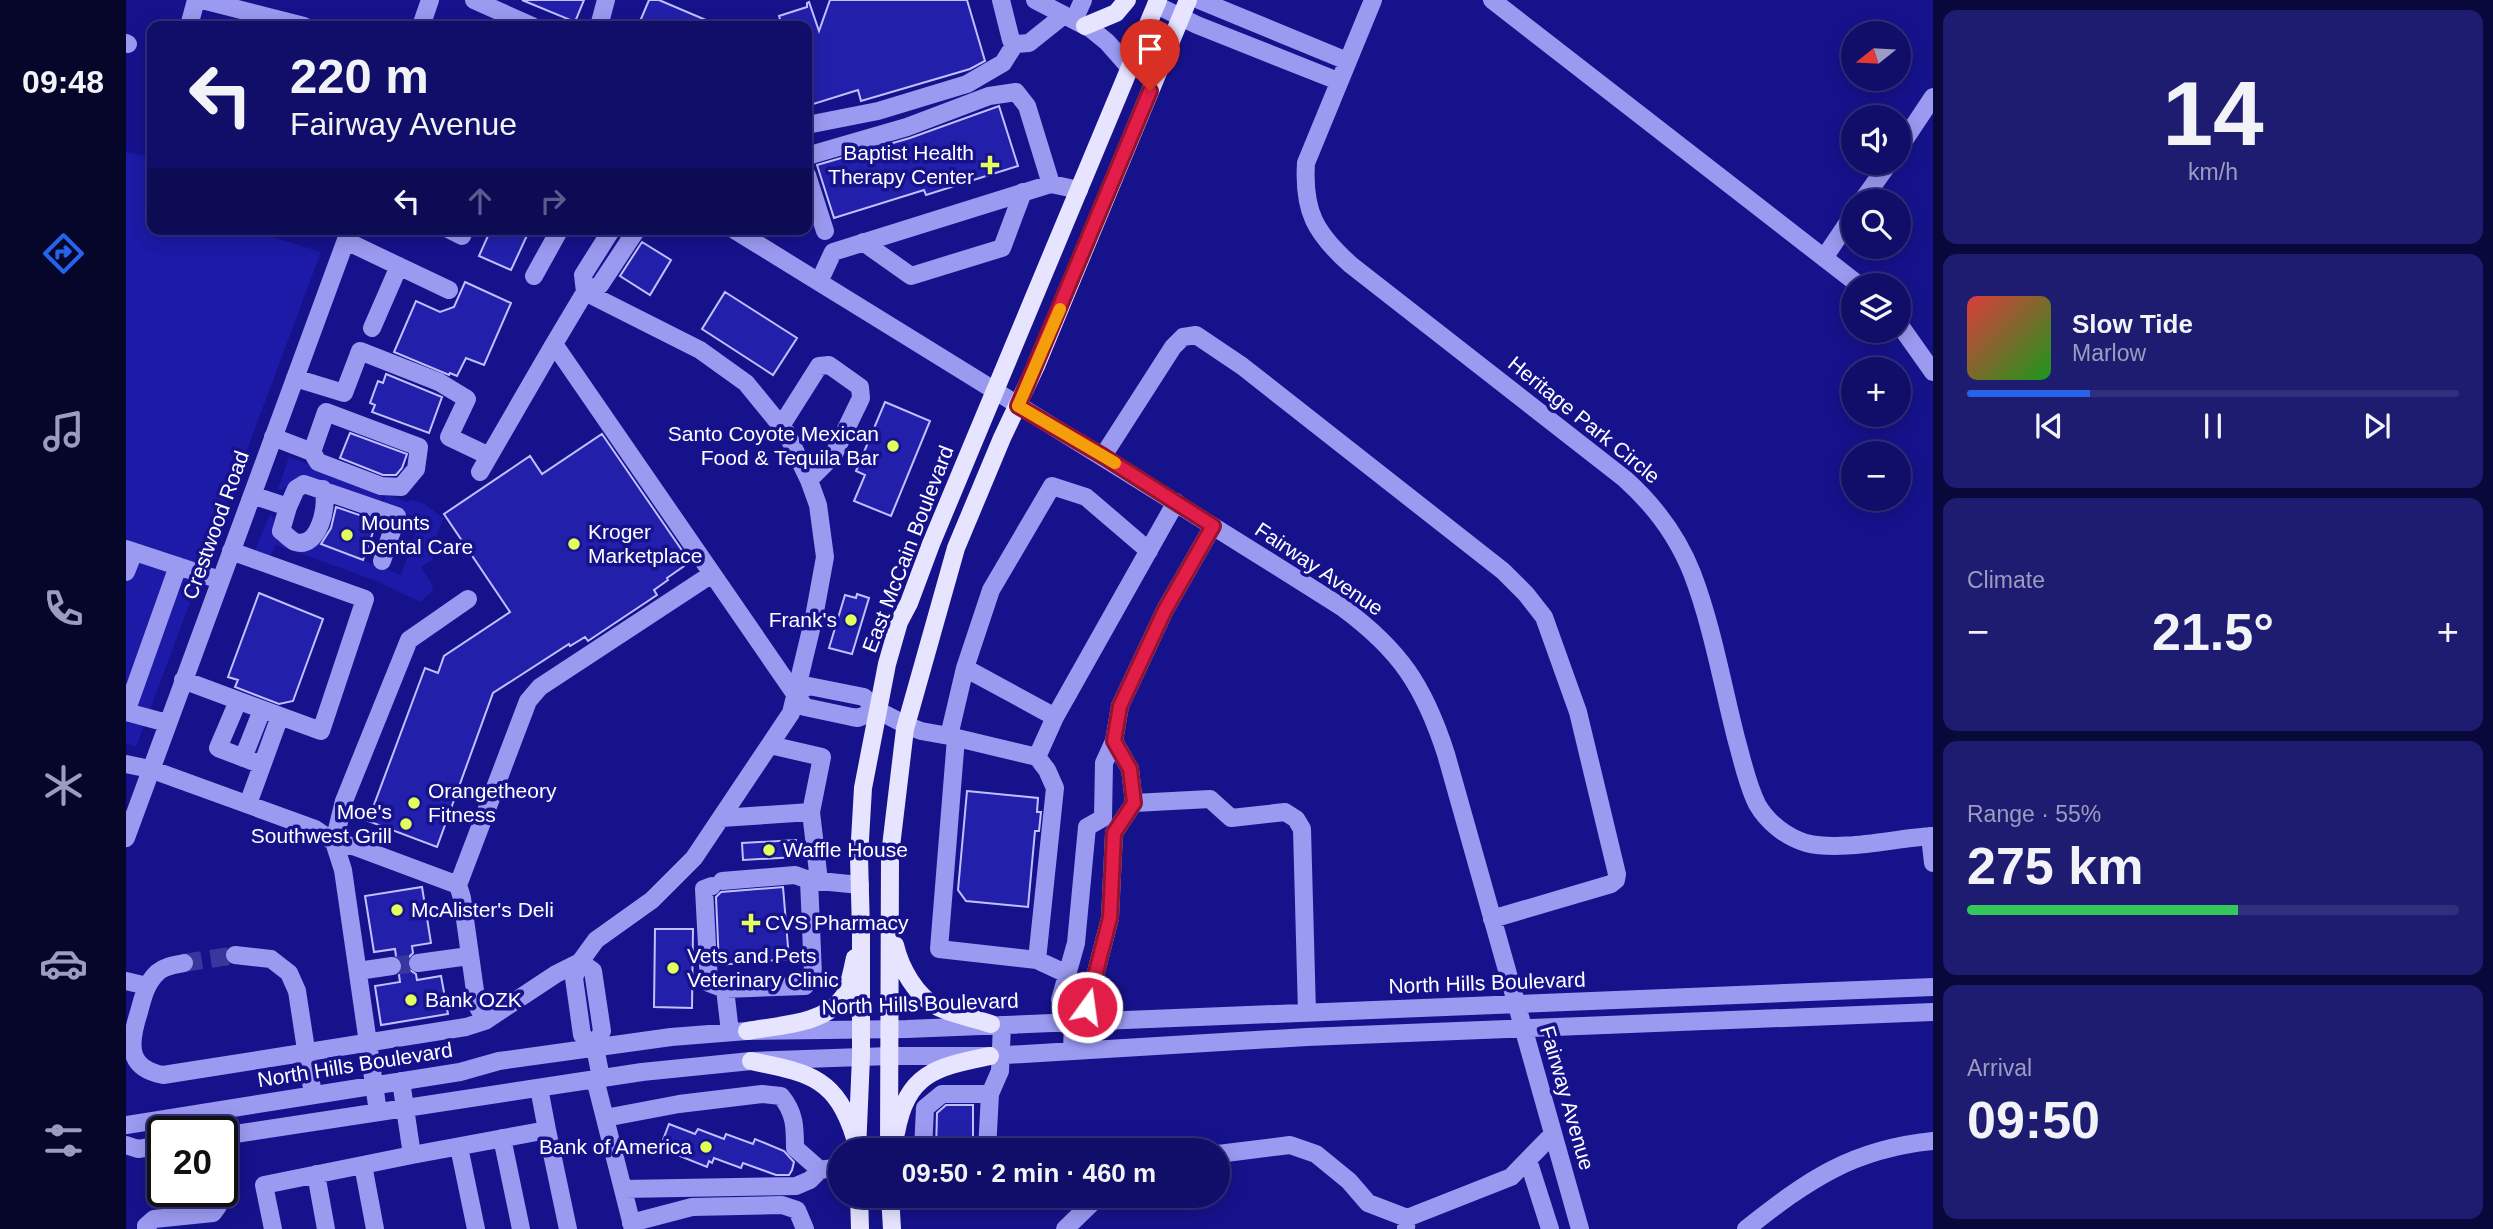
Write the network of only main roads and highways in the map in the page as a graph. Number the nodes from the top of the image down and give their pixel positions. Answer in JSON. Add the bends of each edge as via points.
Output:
{"nodes":[{"id":1,"x":1128,"y":0,"type":"edge"},
{"id":2,"x":1157,"y":3,"type":"edge"},
{"id":3,"x":1185,"y":8,"type":"edge"},
{"id":4,"x":1074,"y":20,"type":"road end"},
{"id":5,"x":890,"y":924,"type":"junction"},
{"id":6,"x":861,"y":931,"type":"junction"},
{"id":7,"x":996,"y":1024,"type":"road end"},
{"id":8,"x":738,"y":1031,"type":"road end"},
{"id":9,"x":996,"y":1055,"type":"road end"},
{"id":10,"x":751,"y":1061,"type":"road end"},
{"id":11,"x":854,"y":1138,"type":"edge"},
{"id":12,"x":857,"y":1138,"type":"edge"},
{"id":13,"x":891,"y":1138,"type":"edge"},
{"id":14,"x":893,"y":1138,"type":"edge"},
{"id":15,"x":859,"y":1208,"type":"edge"},
{"id":16,"x":891,"y":1208,"type":"edge"},
{"id":17,"x":860,"y":1229,"type":"edge"},
{"id":18,"x":892,"y":1229,"type":"edge"}],
"edges":[{"from":1,"to":4,"type":"main road","via":[[1116,13]]},
{"from":2,"to":6,"type":"main road","name":"East McCain Boulevard","via":[[899,622],[863,788]]},
{"from":3,"to":5,"type":"main road","via":[[956,548],[906,725],[893,816]]},
{"from":5,"to":7,"type":"main road","via":[[899,961],[919,991],[936,1007]]},
{"from":5,"to":13,"type":"main road"},
{"from":6,"to":8,"type":"main road","via":[[845,994],[834,1007],[810,1019]]},
{"from":6,"to":12,"type":"main road","name":"East McCain Boulevard"},
{"from":9,"to":14,"type":"main road","via":[[948,1065],[922,1079],[905,1100]]},
{"from":10,"to":11,"type":"main road","via":[[809,1075],[825,1084],[838,1098]]},
{"from":15,"to":17,"type":"main road"},
{"from":16,"to":18,"type":"main road"}]}
